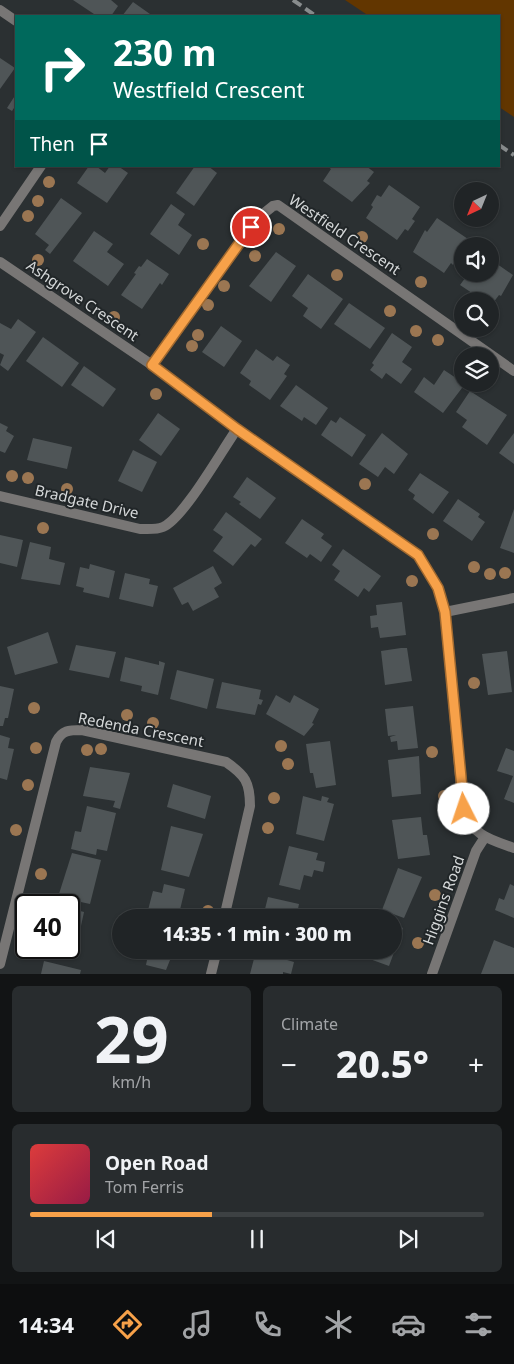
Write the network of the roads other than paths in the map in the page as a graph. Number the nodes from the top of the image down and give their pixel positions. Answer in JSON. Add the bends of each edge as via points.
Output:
{"nodes":[{"id":1,"x":0,"y":10,"type":"edge"},
{"id":2,"x":15,"y":20,"type":"edge"},
{"id":3,"x":39,"y":167,"type":"edge"},
{"id":4,"x":0,"y":226,"type":"edge"},
{"id":5,"x":0,"y":262,"type":"edge"},
{"id":6,"x":152,"y":365,"type":"junction"},
{"id":7,"x":514,"y":371,"type":"edge"},
{"id":8,"x":237,"y":429,"type":"junction"},
{"id":9,"x":0,"y":496,"type":"edge"},
{"id":10,"x":514,"y":598,"type":"edge"},
{"id":11,"x":445,"y":612,"type":"junction"},
{"id":12,"x":485,"y":837,"type":"junction"},
{"id":13,"x":514,"y":848,"type":"edge"},
{"id":14,"x":226,"y":909,"type":"edge"},
{"id":15,"x":215,"y":959,"type":"edge"},
{"id":16,"x":0,"y":964,"type":"edge"},
{"id":17,"x":212,"y":974,"type":"edge"},
{"id":18,"x":432,"y":974,"type":"edge"}],
"edges":[{"from":1,"to":2,"type":"street"},
{"from":3,"to":4,"type":"street"},
{"from":5,"to":6,"type":"street","name":"Ashgrove Crescent"},
{"from":6,"to":7,"type":"street","name":"Westfield Crescent","via":[[258,218],[278,205]]},
{"from":6,"to":8,"type":"street","name":"Ashgrove Crescent"},
{"from":8,"to":9,"type":"street","name":"Bradgate Drive","via":[[186,505],[163,527],[140,529]]},
{"from":8,"to":11,"type":"street","name":"Ashgrove Crescent","via":[[418,555],[438,588]]},
{"from":10,"to":11,"type":"street"},
{"from":11,"to":12,"type":"street","name":"Ashgrove Crescent","via":[[464,809],[468,823]]},
{"from":12,"to":13,"type":"street","name":"Ashgrove Crescent"},
{"from":12,"to":18,"type":"street","name":"Higgins Road","via":[[476,851]]},
{"from":14,"to":16,"type":"street","name":"Redenda Crescent","via":[[250,806],[250,788],[240,772],[226,762],[82,730],[68,730],[60,734],[56,742]]},
{"from":15,"to":17,"type":"street"}]}
